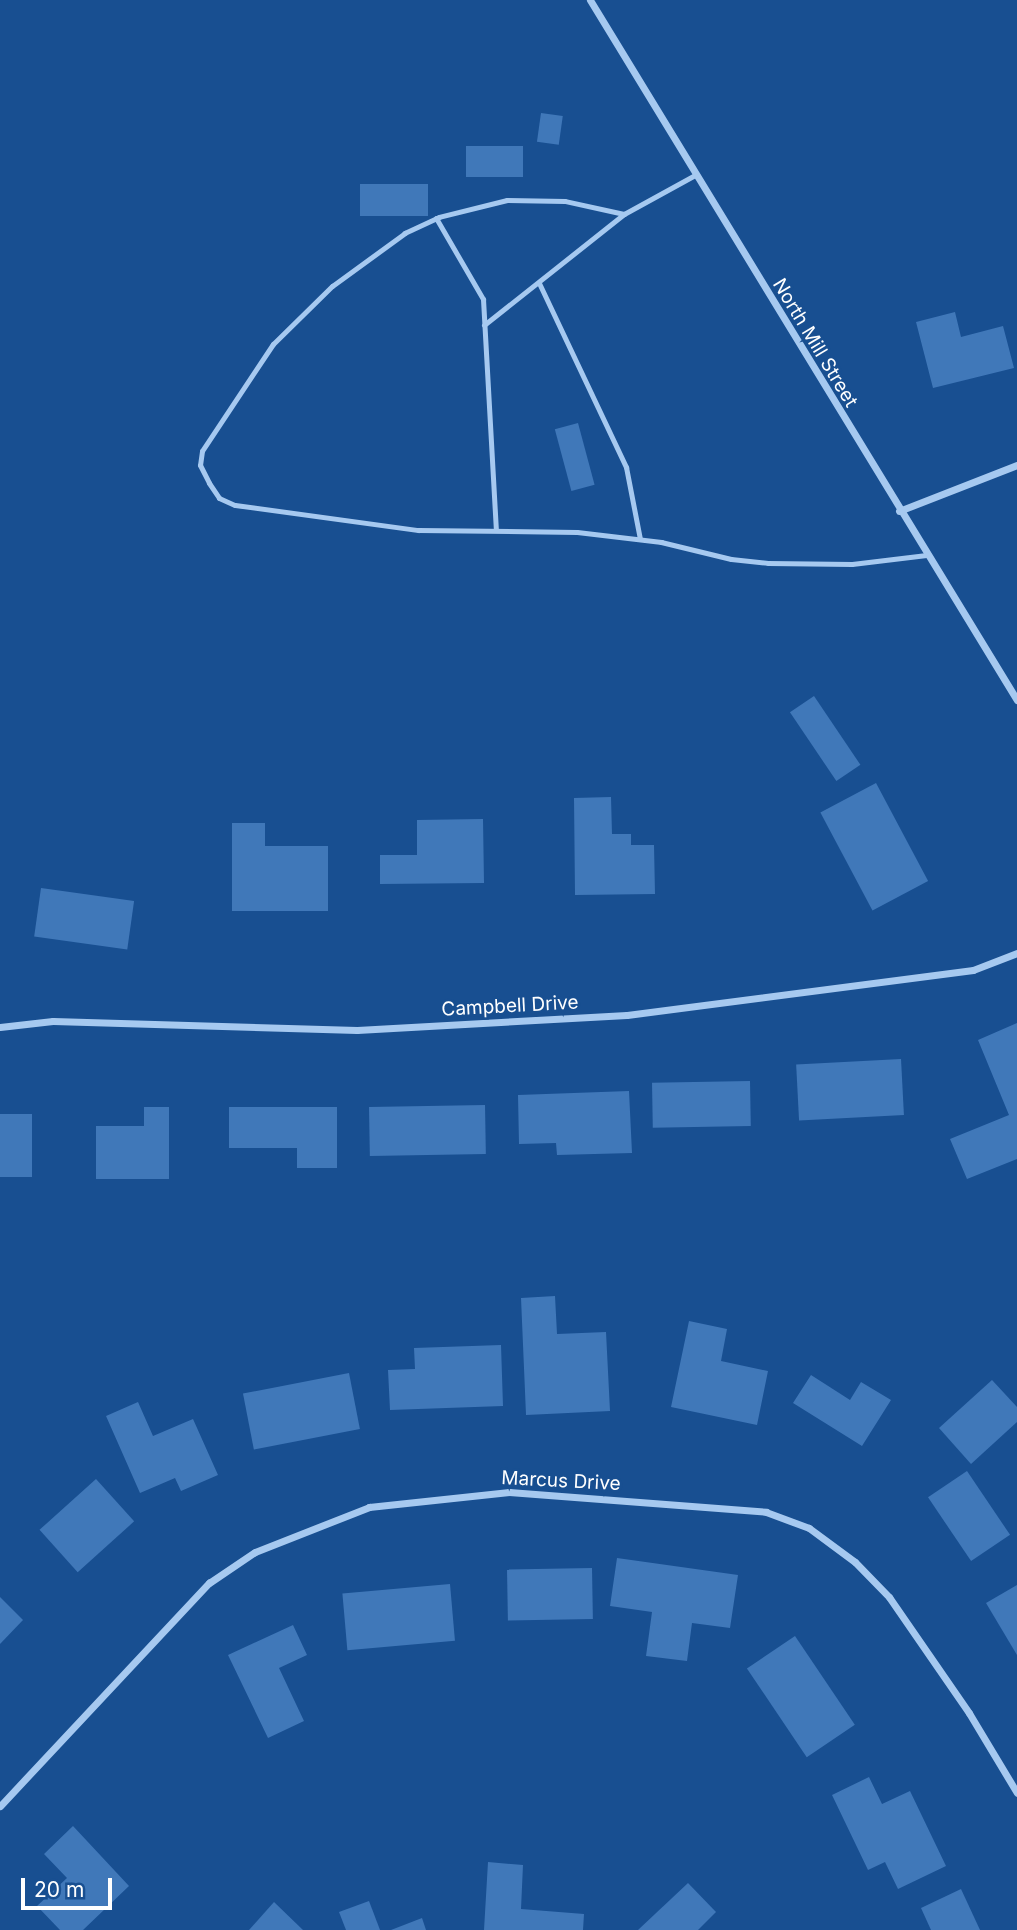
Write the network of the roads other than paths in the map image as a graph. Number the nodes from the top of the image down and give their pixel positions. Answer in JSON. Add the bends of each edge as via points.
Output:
{"nodes":[{"id":1,"x":590,"y":0,"type":"edge"},
{"id":2,"x":695,"y":176,"type":"junction"},
{"id":3,"x":624,"y":214,"type":"junction"},
{"id":4,"x":436,"y":218,"type":"junction"},
{"id":5,"x":539,"y":283,"type":"junction"},
{"id":6,"x":484,"y":326,"type":"junction"},
{"id":7,"x":1017,"y":464,"type":"edge"},
{"id":8,"x":899,"y":511,"type":"junction"},
{"id":9,"x":496,"y":530,"type":"junction"},
{"id":10,"x":640,"y":539,"type":"junction"},
{"id":11,"x":926,"y":555,"type":"junction"},
{"id":12,"x":1017,"y":700,"type":"edge"},
{"id":13,"x":1017,"y":953,"type":"edge"},
{"id":14,"x":0,"y":1027,"type":"edge"},
{"id":15,"x":1017,"y":1793,"type":"edge"},
{"id":16,"x":0,"y":1806,"type":"edge"}],
"edges":[{"from":1,"to":2,"type":"street","name":"North Mill Street"},
{"from":2,"to":3,"type":"lane"},
{"from":2,"to":8,"type":"street","name":"North Mill Street"},
{"from":3,"to":4,"type":"lane","via":[[565,201],[508,200]]},
{"from":3,"to":5,"type":"lane"},
{"from":4,"to":6,"type":"lane","via":[[472,273],[483,299]]},
{"from":4,"to":9,"type":"lane","via":[[405,233],[332,286],[273,344],[211,432],[200,466],[219,498],[235,505],[418,530]]},
{"from":5,"to":6,"type":"lane"},
{"from":5,"to":10,"type":"lane","via":[[626,467]]},
{"from":6,"to":9,"type":"lane"},
{"from":7,"to":8,"type":"street"},
{"from":8,"to":11,"type":"street","name":"North Mill Street"},
{"from":9,"to":10,"type":"lane"},
{"from":10,"to":11,"type":"lane","via":[[768,563],[852,564]]},
{"from":11,"to":12,"type":"street","name":"North Mill Street"},
{"from":13,"to":14,"type":"street","name":"Campbell Drive","via":[[973,970],[627,1015],[357,1030],[52,1021]]},
{"from":15,"to":16,"type":"street","name":"Marcus Drive","via":[[969,1713],[889,1597],[855,1562],[808,1528],[766,1512],[509,1492],[369,1507],[255,1552],[209,1583]]}]}
